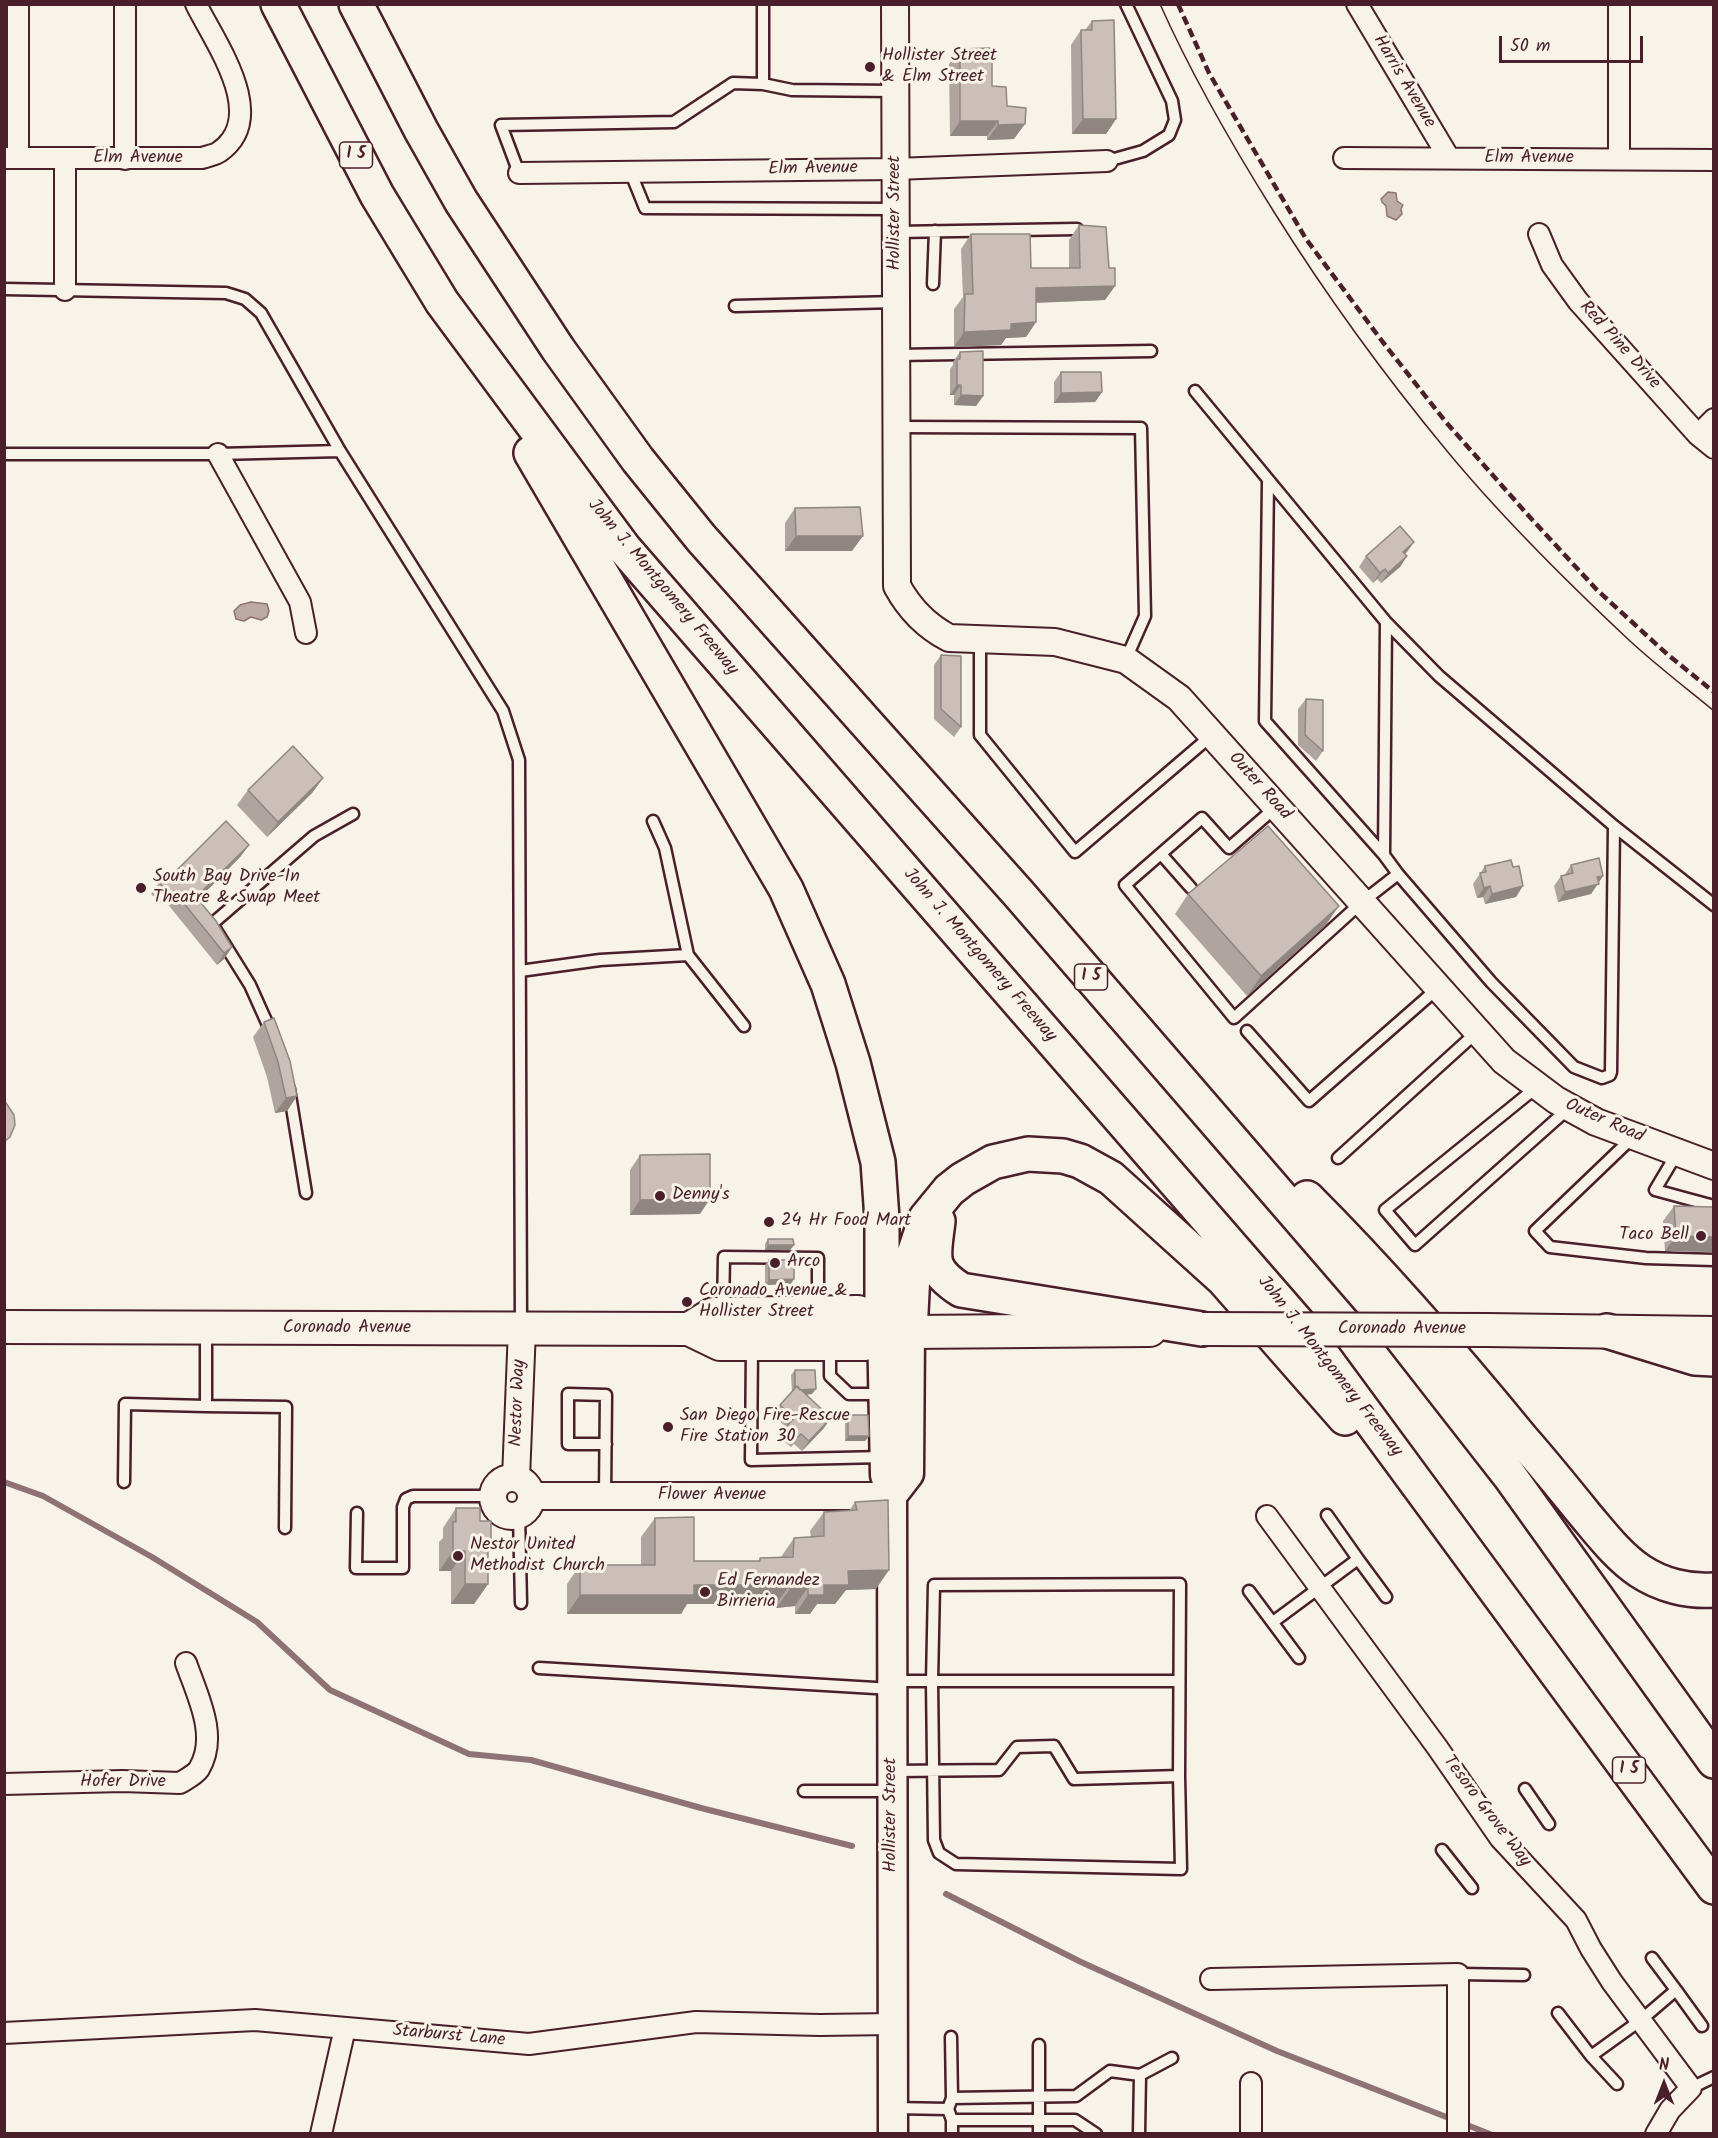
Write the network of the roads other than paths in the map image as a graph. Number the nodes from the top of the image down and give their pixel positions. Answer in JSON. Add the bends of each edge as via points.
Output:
{"nodes":[{"id":1,"x":18,"y":4,"type":"edge"},
{"id":2,"x":125,"y":4,"type":"edge"},
{"id":3,"x":196,"y":4,"type":"edge"},
{"id":4,"x":278,"y":4,"type":"edge"},
{"id":5,"x":356,"y":4,"type":"edge"},
{"id":6,"x":378,"y":4,"type":"edge"},
{"id":7,"x":763,"y":4,"type":"edge"},
{"id":8,"x":896,"y":4,"type":"edge"},
{"id":9,"x":1126,"y":4,"type":"edge"},
{"id":10,"x":1357,"y":4,"type":"edge"},
{"id":11,"x":1619,"y":4,"type":"edge"},
{"id":12,"x":763,"y":84,"type":"junction"},
{"id":13,"x":895,"y":91,"type":"junction"},
{"id":14,"x":421,"y":130,"type":"junction"},
{"id":15,"x":11,"y":158,"type":"edge"},
{"id":16,"x":1344,"y":158,"type":"dead end"},
{"id":17,"x":1449,"y":158,"type":"junction"},
{"id":18,"x":65,"y":159,"type":"junction"},
{"id":19,"x":125,"y":159,"type":"junction"},
{"id":20,"x":1619,"y":159,"type":"junction"},
{"id":21,"x":1713,"y":160,"type":"edge"},
{"id":22,"x":1107,"y":161,"type":"joint"},
{"id":23,"x":895,"y":169,"type":"junction"},
{"id":24,"x":630,"y":171,"type":"junction"},
{"id":25,"x":519,"y":173,"type":"joint"},
{"id":26,"x":896,"y":220,"type":"junction"},
{"id":27,"x":1077,"y":229,"type":"edge"},
{"id":28,"x":935,"y":231,"type":"junction"},
{"id":29,"x":1539,"y":234,"type":"dead end"},
{"id":30,"x":933,"y":284,"type":"dead end"},
{"id":31,"x":4,"y":289,"type":"edge"},
{"id":32,"x":65,"y":290,"type":"junction"},
{"id":33,"x":442,"y":302,"type":"junction"},
{"id":34,"x":896,"y":302,"type":"junction"},
{"id":35,"x":735,"y":306,"type":"dead end"},
{"id":36,"x":1151,"y":351,"type":"dead end"},
{"id":37,"x":896,"y":356,"type":"junction"},
{"id":38,"x":1195,"y":391,"type":"dead end"},
{"id":39,"x":1713,"y":419,"type":"edge"},
{"id":40,"x":896,"y":424,"type":"junction"},
{"id":41,"x":1698,"y":435,"type":"junction"},
{"id":42,"x":1713,"y":448,"type":"edge"},
{"id":43,"x":340,"y":451,"type":"junction"},
{"id":44,"x":4,"y":454,"type":"edge"},
{"id":45,"x":218,"y":454,"type":"junction"},
{"id":46,"x":1268,"y":482,"type":"junction"},
{"id":47,"x":1386,"y":622,"type":"junction"},
{"id":48,"x":306,"y":633,"type":"dead end"},
{"id":49,"x":980,"y":639,"type":"junction"},
{"id":50,"x":1126,"y":660,"type":"junction"},
{"id":51,"x":1212,"y":735,"type":"junction"},
{"id":52,"x":1277,"y":807,"type":"junction"},
{"id":53,"x":353,"y":813,"type":"dead end"},
{"id":54,"x":653,"y":821,"type":"dead end"},
{"id":55,"x":1614,"y":826,"type":"junction"},
{"id":56,"x":1161,"y":854,"type":"junction"},
{"id":57,"x":1384,"y":855,"type":"junction"},
{"id":58,"x":1398,"y":874,"type":"junction"},
{"id":59,"x":1191,"y":888,"type":"edge"},
{"id":60,"x":1362,"y":902,"type":"junction"},
{"id":61,"x":1713,"y":905,"type":"edge"},
{"id":62,"x":687,"y":955,"type":"junction"},
{"id":63,"x":520,"y":971,"type":"junction"},
{"id":64,"x":1439,"y":987,"type":"junction"},
{"id":65,"x":1109,"y":999,"type":"junction"},
{"id":66,"x":744,"y":1026,"type":"dead end"},
{"id":67,"x":1247,"y":1031,"type":"dead end"},
{"id":68,"x":1478,"y":1031,"type":"junction"},
{"id":69,"x":276,"y":1046,"type":"edge"},
{"id":70,"x":286,"y":1075,"type":"edge"},
{"id":71,"x":1538,"y":1086,"type":"junction"},
{"id":72,"x":1570,"y":1108,"type":"junction"},
{"id":73,"x":1634,"y":1136,"type":"junction"},
{"id":74,"x":1677,"y":1152,"type":"junction"},
{"id":75,"x":1338,"y":1158,"type":"dead end"},
{"id":76,"x":1713,"y":1166,"type":"edge"},
{"id":77,"x":306,"y":1193,"type":"dead end"},
{"id":78,"x":938,"y":1204,"type":"junction"},
{"id":79,"x":1713,"y":1206,"type":"edge"},
{"id":80,"x":1713,"y":1260,"type":"edge"},
{"id":81,"x":818,"y":1313,"type":"junction"},
{"id":82,"x":723,"y":1314,"type":"junction"},
{"id":83,"x":4,"y":1327,"type":"edge"},
{"id":84,"x":206,"y":1328,"type":"junction"},
{"id":85,"x":522,"y":1329,"type":"junction"},
{"id":86,"x":689,"y":1329,"type":"junction"},
{"id":87,"x":1202,"y":1329,"type":"junction"},
{"id":88,"x":892,"y":1331,"type":"junction"},
{"id":89,"x":1607,"y":1331,"type":"junction"},
{"id":90,"x":1713,"y":1333,"type":"edge"},
{"id":91,"x":752,"y":1344,"type":"junction"},
{"id":92,"x":830,"y":1344,"type":"junction"},
{"id":93,"x":1713,"y":1359,"type":"edge"},
{"id":94,"x":884,"y":1394,"type":"junction"},
{"id":95,"x":206,"y":1406,"type":"junction"},
{"id":96,"x":606,"y":1444,"type":"junction"},
{"id":97,"x":885,"y":1457,"type":"junction"},
{"id":98,"x":124,"y":1482,"type":"dead end"},
{"id":99,"x":493,"y":1496,"type":"joint"},
{"id":100,"x":522,"y":1496,"type":"junction"},
{"id":101,"x":605,"y":1496,"type":"junction"},
{"id":102,"x":892,"y":1496,"type":"junction"},
{"id":103,"x":357,"y":1514,"type":"dead end"},
{"id":104,"x":1327,"y":1515,"type":"dead end"},
{"id":105,"x":1268,"y":1516,"type":"dead end"},
{"id":106,"x":285,"y":1528,"type":"dead end"},
{"id":107,"x":1358,"y":1559,"type":"junction"},
{"id":108,"x":1318,"y":1587,"type":"junction"},
{"id":109,"x":1713,"y":1590,"type":"edge"},
{"id":110,"x":1250,"y":1591,"type":"dead end"},
{"id":111,"x":1386,"y":1598,"type":"dead end"},
{"id":112,"x":521,"y":1603,"type":"dead end"},
{"id":113,"x":1273,"y":1622,"type":"junction"},
{"id":114,"x":1543,"y":1653,"type":"junction"},
{"id":115,"x":1299,"y":1658,"type":"dead end"},
{"id":116,"x":186,"y":1663,"type":"dead end"},
{"id":117,"x":539,"y":1668,"type":"dead end"},
{"id":118,"x":1179,"y":1681,"type":"junction"},
{"id":119,"x":932,"y":1682,"type":"junction"},
{"id":120,"x":892,"y":1685,"type":"junction"},
{"id":121,"x":1713,"y":1761,"type":"edge"},
{"id":122,"x":933,"y":1771,"type":"junction"},
{"id":123,"x":1179,"y":1776,"type":"junction"},
{"id":124,"x":892,"y":1781,"type":"junction"},
{"id":125,"x":4,"y":1784,"type":"edge"},
{"id":126,"x":1525,"y":1789,"type":"dead end"},
{"id":127,"x":804,"y":1791,"type":"dead end"},
{"id":128,"x":1549,"y":1824,"type":"dead end"},
{"id":129,"x":1442,"y":1850,"type":"dead end"},
{"id":130,"x":1713,"y":1887,"type":"edge"},
{"id":131,"x":1472,"y":1888,"type":"dead end"},
{"id":132,"x":1652,"y":1958,"type":"dead end"},
{"id":133,"x":1458,"y":1974,"type":"junction"},
{"id":134,"x":1524,"y":1975,"type":"dead end"},
{"id":135,"x":1211,"y":1979,"type":"dead end"},
{"id":136,"x":1676,"y":1990,"type":"junction"},
{"id":137,"x":1558,"y":2013,"type":"dead end"},
{"id":138,"x":1641,"y":2020,"type":"junction"},
{"id":139,"x":893,"y":2024,"type":"junction"},
{"id":140,"x":1702,"y":2026,"type":"dead end"},
{"id":141,"x":345,"y":2028,"type":"junction"},
{"id":142,"x":4,"y":2033,"type":"edge"},
{"id":143,"x":951,"y":2037,"type":"dead end"},
{"id":144,"x":1039,"y":2045,"type":"dead end"},
{"id":145,"x":1592,"y":2056,"type":"junction"},
{"id":146,"x":1172,"y":2058,"type":"dead end"},
{"id":147,"x":1140,"y":2075,"type":"junction"},
{"id":148,"x":1713,"y":2077,"type":"edge"},
{"id":149,"x":1251,"y":2083,"type":"dead end"},
{"id":150,"x":1617,"y":2084,"type":"dead end"},
{"id":151,"x":1691,"y":2088,"type":"junction"},
{"id":152,"x":1039,"y":2097,"type":"junction"},
{"id":153,"x":952,"y":2098,"type":"junction"},
{"id":154,"x":948,"y":2109,"type":"junction"},
{"id":155,"x":952,"y":2120,"type":"junction"},
{"id":156,"x":1039,"y":2120,"type":"junction"},
{"id":157,"x":893,"y":2121,"type":"edge"},
{"id":158,"x":321,"y":2133,"type":"edge"},
{"id":159,"x":952,"y":2133,"type":"edge"},
{"id":160,"x":1039,"y":2133,"type":"edge"},
{"id":161,"x":1096,"y":2133,"type":"edge"},
{"id":162,"x":1139,"y":2133,"type":"edge"},
{"id":163,"x":1251,"y":2133,"type":"edge"},
{"id":164,"x":1458,"y":2133,"type":"edge"},
{"id":165,"x":1656,"y":2133,"type":"edge"}],
"edges":[{"from":1,"to":15,"type":"street"},
{"from":2,"to":19,"type":"street"},
{"from":3,"to":19,"type":"street","name":"Elm Avenue","via":[[233,77],[241,108],[240,124],[219,152],[202,158]]},
{"from":4,"to":33,"type":"highway","name":"John J. Montgomery Freeway","number":"I 5","via":[[377,195]]},
{"from":5,"to":14,"type":"highway","number":"I 5"},
{"from":6,"to":14,"type":"highway","via":[[396,47]]},
{"from":7,"to":12,"type":"lane"},
{"from":8,"to":13,"type":"street","name":"Hollister Street"},
{"from":9,"to":22,"type":"lane","via":[[1172,101],[1174,120],[1169,135],[1161,141],[1143,151]]},
{"from":10,"to":17,"type":"street","name":"Harris Avenue"},
{"from":11,"to":20,"type":"street"},
{"from":12,"to":13,"type":"lane","via":[[792,90]]},
{"from":12,"to":25,"type":"lane","via":[[733,83],[674,122],[501,125]]},
{"from":13,"to":23,"type":"street","name":"Hollister Street"},
{"from":14,"to":65,"type":"highway","number":"I 5","via":[[461,201],[638,460],[701,538]]},
{"from":15,"to":18,"type":"street","name":"Elm Avenue"},
{"from":16,"to":17,"type":"street","name":"Elm Avenue"},
{"from":17,"to":20,"type":"street","name":"Elm Avenue"},
{"from":18,"to":19,"type":"street","name":"Elm Avenue"},
{"from":18,"to":32,"type":"street"},
{"from":20,"to":21,"type":"street","name":"Elm Avenue"},
{"from":22,"to":23,"type":"street","name":"Elm Avenue"},
{"from":23,"to":24,"type":"street","name":"Elm Avenue"},
{"from":23,"to":26,"type":"street","name":"Hollister Street"},
{"from":24,"to":25,"type":"street","name":"Elm Avenue"},
{"from":24,"to":26,"type":"lane","via":[[645,208]]},
{"from":26,"to":28,"type":"lane"},
{"from":26,"to":34,"type":"street","name":"Hollister Street"},
{"from":27,"to":28,"type":"lane"},
{"from":28,"to":30,"type":"lane"},
{"from":29,"to":41,"type":"street","name":"Red Pine Drive","via":[[1552,265],[1578,301]]},
{"from":31,"to":32,"type":"lane"},
{"from":32,"to":43,"type":"lane","via":[[226,293],[245,299],[261,313]]},
{"from":33,"to":88,"type":"highway","via":[[799,917],[828,984],[878,1162]]},
{"from":33,"to":114,"type":"highway","name":"John J. Montgomery Freeway","number":"I 5","via":[[624,548],[1304,1330]]},
{"from":34,"to":35,"type":"lane"},
{"from":34,"to":37,"type":"street","name":"Hollister Street"},
{"from":36,"to":37,"type":"lane"},
{"from":37,"to":40,"type":"street","name":"Hollister Street"},
{"from":38,"to":46,"type":"lane"},
{"from":39,"to":41,"type":"street"},
{"from":40,"to":49,"type":"street","name":"Outer Road","via":[[897,586],[906,602],[934,630],[949,638]]},
{"from":40,"to":50,"type":"lane","via":[[1141,428],[1145,616]]},
{"from":41,"to":42,"type":"street","name":"Red Pine Drive"},
{"from":43,"to":45,"type":"lane"},
{"from":43,"to":63,"type":"lane","via":[[503,711],[519,760]]},
{"from":44,"to":45,"type":"lane"},
{"from":45,"to":48,"type":"street","via":[[300,602]]},
{"from":46,"to":47,"type":"lane"},
{"from":46,"to":57,"type":"lane","via":[[1265,721]]},
{"from":47,"to":55,"type":"lane","via":[[1439,676]]},
{"from":47,"to":57,"type":"lane"},
{"from":49,"to":50,"type":"street","name":"Outer Road","via":[[1055,642]]},
{"from":49,"to":51,"type":"lane","via":[[980,735],[1075,852]]},
{"from":50,"to":51,"type":"street","name":"Outer Road","via":[[1179,698]]},
{"from":51,"to":52,"type":"street","name":"Outer Road"},
{"from":52,"to":56,"type":"lane","via":[[1230,848],[1202,818]]},
{"from":52,"to":60,"type":"street","name":"Outer Road"},
{"from":53,"to":69,"type":"lane","via":[[314,836],[212,924],[250,985]]},
{"from":54,"to":62,"type":"lane","via":[[665,848]]},
{"from":55,"to":58,"type":"lane","via":[[1611,1072],[1602,1078],[1574,1067],[1491,982]]},
{"from":55,"to":61,"type":"lane"},
{"from":56,"to":59,"type":"lane"},
{"from":56,"to":60,"type":"lane","via":[[1125,885],[1234,1018]]},
{"from":57,"to":58,"type":"lane"},
{"from":58,"to":60,"type":"lane"},
{"from":60,"to":64,"type":"street","name":"Outer Road"},
{"from":62,"to":63,"type":"lane","via":[[600,960]]},
{"from":62,"to":66,"type":"lane"},
{"from":63,"to":85,"type":"lane"},
{"from":64,"to":67,"type":"lane","via":[[1309,1101]]},
{"from":64,"to":68,"type":"street","name":"Outer Road"},
{"from":65,"to":109,"type":"highway","via":[[1345,1236],[1625,1559],[1639,1571],[1671,1586]]},
{"from":65,"to":121,"type":"highway","number":"I 5","via":[[1395,1329],[1509,1475]]},
{"from":68,"to":71,"type":"street","name":"Outer Road","via":[[1504,1060]]},
{"from":68,"to":75,"type":"lane"},
{"from":70,"to":77,"type":"lane"},
{"from":71,"to":72,"type":"street","name":"Outer Road"},
{"from":71,"to":72,"type":"lane","via":[[1385,1210],[1415,1245]]},
{"from":72,"to":73,"type":"street","name":"Outer Road"},
{"from":73,"to":74,"type":"street","name":"Outer Road"},
{"from":73,"to":80,"type":"lane","via":[[1535,1231],[1550,1247],[1646,1258]]},
{"from":74,"to":76,"type":"street","name":"Outer Road"},
{"from":74,"to":79,"type":"lane","via":[[1655,1190]]},
{"from":78,"to":87,"type":"highway","via":[[938,1271],[961,1290]]},
{"from":78,"to":88,"type":"highway","via":[[926,1218]]},
{"from":78,"to":114,"type":"highway","via":[[978,1169],[1028,1154],[1071,1159],[1111,1178],[1224,1280],[1343,1414]]},
{"from":81,"to":82,"type":"main road","name":"Coronado Avenue"},
{"from":81,"to":82,"type":"lane","via":[[818,1258],[724,1257]]},
{"from":81,"to":88,"type":"main road","name":"Coronado Avenue","via":[[858,1312]]},
{"from":82,"to":86,"type":"main road","name":"Coronado Avenue","via":[[713,1314]]},
{"from":83,"to":84,"type":"main road","name":"Coronado Avenue"},
{"from":84,"to":85,"type":"main road","name":"Coronado Avenue"},
{"from":84,"to":95,"type":"lane"},
{"from":85,"to":86,"type":"main road","name":"Coronado Avenue"},
{"from":85,"to":100,"type":"street","name":"Nestor Way"},
{"from":86,"to":91,"type":"main road","name":"Coronado Avenue","via":[[720,1344]]},
{"from":87,"to":88,"type":"main road","name":"Coronado Avenue"},
{"from":87,"to":89,"type":"main road","name":"Coronado Avenue","bridge":true},
{"from":88,"to":92,"type":"main road","name":"Coronado Avenue","via":[[864,1344]]},
{"from":88,"to":94,"type":"main road","name":"Hollister Street"},
{"from":88,"to":102,"type":"main road","via":[[909,1474]]},
{"from":89,"to":90,"type":"main road","name":"Coronado Avenue"},
{"from":89,"to":93,"type":"highway","via":[[1695,1358]]},
{"from":91,"to":92,"type":"main road","name":"Coronado Avenue"},
{"from":91,"to":97,"type":"lane","via":[[751,1460]]},
{"from":92,"to":94,"type":"lane","via":[[830,1376],[849,1394]]},
{"from":94,"to":97,"type":"main road","name":"Hollister Street"},
{"from":95,"to":98,"type":"lane","via":[[125,1404]]},
{"from":95,"to":106,"type":"lane","via":[[286,1407]]},
{"from":96,"to":96,"type":"lane","via":[[606,1395],[568,1394],[568,1444]]},
{"from":96,"to":101,"type":"lane"},
{"from":97,"to":102,"type":"main road","name":"Hollister Street","via":[[885,1475]]},
{"from":99,"to":100,"type":"street","via":[[503,1480]]},
{"from":99,"to":103,"type":"lane","via":[[406,1499],[403,1568],[356,1568]]},
{"from":100,"to":101,"type":"street","name":"Flower Avenue"},
{"from":100,"to":112,"type":"lane"},
{"from":101,"to":102,"type":"street","name":"Flower Avenue"},
{"from":102,"to":120,"type":"main road","name":"Hollister Street"},
{"from":104,"to":107,"type":"lane"},
{"from":105,"to":108,"type":"street","name":"Tesoro Grove Way"},
{"from":107,"to":108,"type":"lane"},
{"from":107,"to":111,"type":"lane"},
{"from":108,"to":113,"type":"lane"},
{"from":108,"to":138,"type":"street","name":"Tesoro Grove Way","via":[[1500,1838],[1576,1920],[1591,1949]]},
{"from":110,"to":113,"type":"lane"},
{"from":113,"to":115,"type":"lane"},
{"from":114,"to":130,"type":"highway","name":"John J. Montgomery Freeway","number":"I 5"},
{"from":116,"to":125,"type":"street","name":"Hofer Drive","via":[[206,1726],[206,1750],[198,1771],[180,1783]]},
{"from":117,"to":120,"type":"lane"},
{"from":118,"to":119,"type":"lane"},
{"from":118,"to":119,"type":"lane","via":[[1180,1584],[1169,1584],[934,1585]]},
{"from":118,"to":123,"type":"lane"},
{"from":119,"to":120,"type":"lane"},
{"from":119,"to":122,"type":"lane"},
{"from":120,"to":124,"type":"main road","name":"Hollister Street"},
{"from":122,"to":123,"type":"lane","via":[[999,1770],[1017,1747],[1054,1746],[1074,1779]]},
{"from":122,"to":123,"type":"lane","via":[[934,1840],[939,1853],[956,1864],[1181,1869]]},
{"from":122,"to":124,"type":"lane"},
{"from":124,"to":127,"type":"lane"},
{"from":124,"to":139,"type":"main road","name":"Hollister Street"},
{"from":126,"to":128,"type":"lane"},
{"from":129,"to":131,"type":"lane"},
{"from":132,"to":136,"type":"lane"},
{"from":133,"to":134,"type":"lane"},
{"from":133,"to":135,"type":"street"},
{"from":133,"to":164,"type":"street"},
{"from":136,"to":138,"type":"lane"},
{"from":136,"to":140,"type":"lane"},
{"from":137,"to":145,"type":"lane"},
{"from":138,"to":145,"type":"lane"},
{"from":138,"to":151,"type":"street","name":"Tesoro Grove Way"},
{"from":139,"to":141,"type":"street","name":"Starburst Lane","via":[[696,2022],[528,2044]]},
{"from":139,"to":157,"type":"main road","name":"Hollister Street"},
{"from":141,"to":142,"type":"street","name":"Starburst Lane","via":[[255,2020]]},
{"from":141,"to":158,"type":"street"},
{"from":143,"to":153,"type":"lane"},
{"from":144,"to":152,"type":"lane"},
{"from":145,"to":150,"type":"lane"},
{"from":146,"to":147,"type":"lane"},
{"from":147,"to":152,"type":"lane","via":[[1110,2071],[1076,2096]]},
{"from":147,"to":162,"type":"lane"},
{"from":148,"to":151,"type":"lane"},
{"from":149,"to":163,"type":"street"},
{"from":151,"to":165,"type":"street","via":[[1670,2110]]},
{"from":152,"to":153,"type":"lane"},
{"from":152,"to":156,"type":"lane"},
{"from":153,"to":154,"type":"lane"},
{"from":154,"to":155,"type":"lane"},
{"from":154,"to":157,"type":"lane"},
{"from":155,"to":156,"type":"lane"},
{"from":155,"to":159,"type":"lane"},
{"from":156,"to":160,"type":"lane"},
{"from":156,"to":161,"type":"lane","via":[[1075,2120]]}]}
